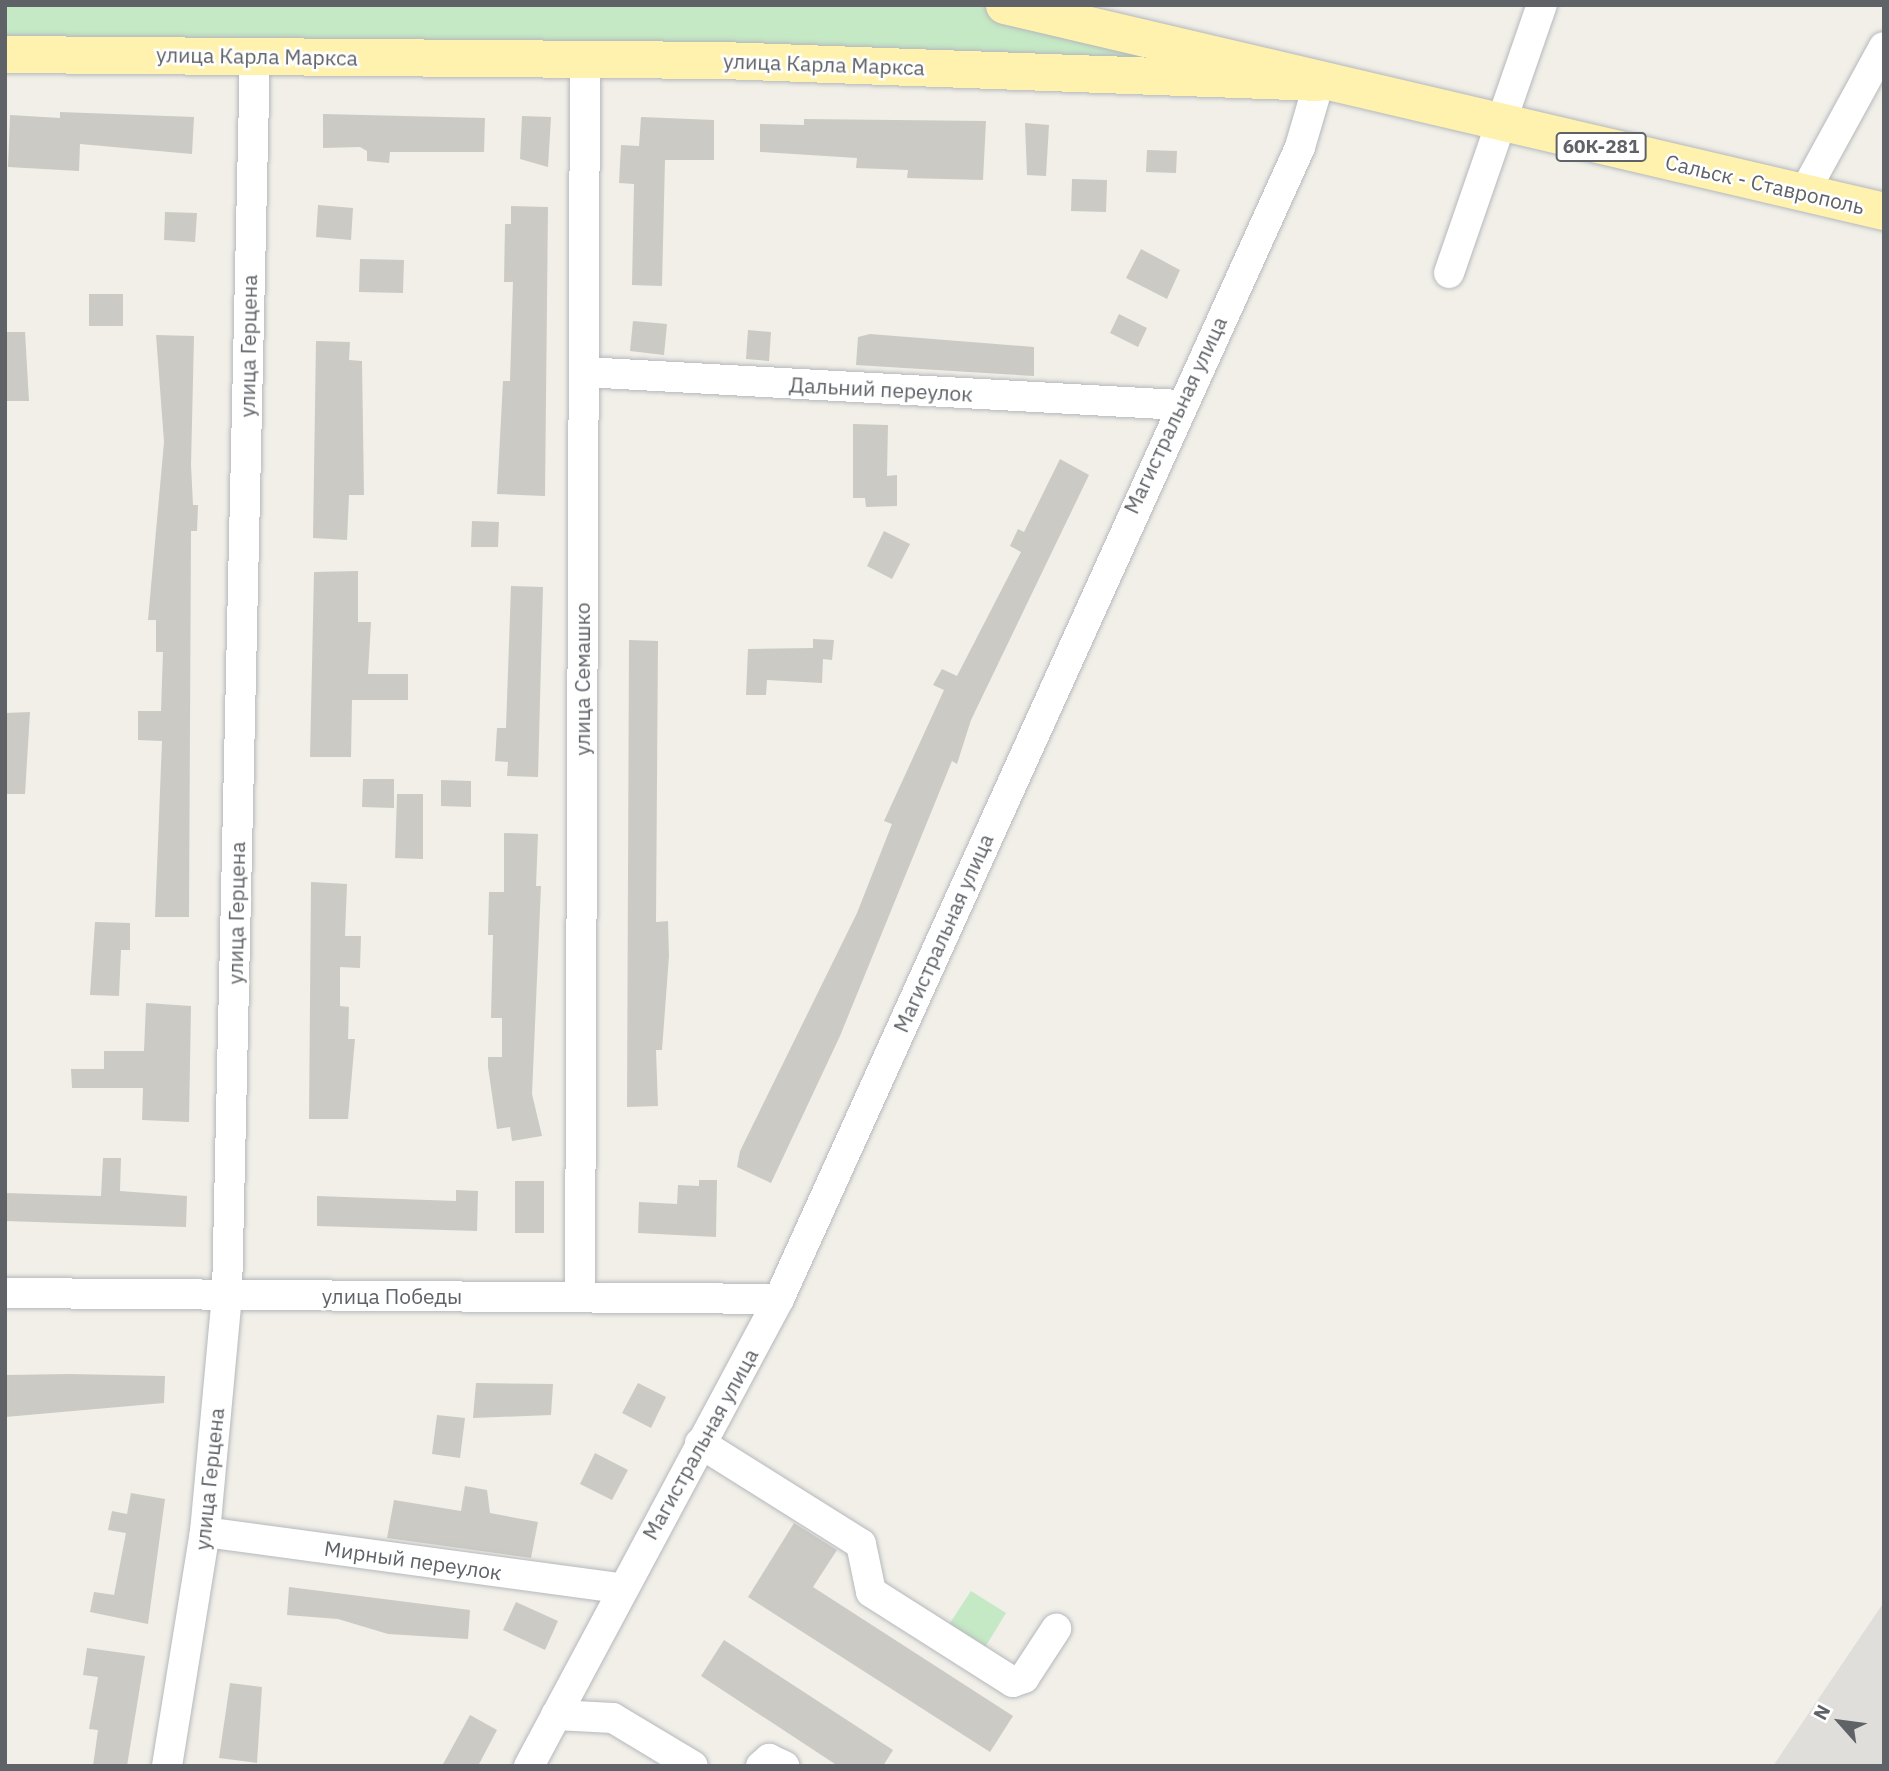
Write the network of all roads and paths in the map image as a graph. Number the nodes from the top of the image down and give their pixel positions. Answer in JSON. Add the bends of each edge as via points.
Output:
{"nodes":[{"id":1,"x":1004,"y":5,"type":"edge"},
{"id":2,"x":1542,"y":5,"type":"edge"},
{"id":3,"x":1884,"y":47,"type":"edge"},
{"id":4,"x":5,"y":54,"type":"edge"},
{"id":5,"x":255,"y":56,"type":"junction"},
{"id":6,"x":585,"y":60,"type":"junction"},
{"id":7,"x":1319,"y":82,"type":"junction"},
{"id":8,"x":1498,"y":125,"type":"junction"},
{"id":9,"x":1805,"y":191,"type":"junction"},
{"id":10,"x":1884,"y":211,"type":"edge"},
{"id":11,"x":1450,"y":273,"type":"dead end"},
{"id":12,"x":584,"y":372,"type":"junction"},
{"id":13,"x":1179,"y":405,"type":"junction"},
{"id":14,"x":5,"y":1293,"type":"edge"},
{"id":15,"x":227,"y":1295,"type":"junction"},
{"id":16,"x":580,"y":1297,"type":"junction"},
{"id":17,"x":779,"y":1299,"type":"junction"},
{"id":18,"x":700,"y":1443,"type":"junction"},
{"id":19,"x":205,"y":1532,"type":"junction"},
{"id":20,"x":621,"y":1588,"type":"junction"},
{"id":21,"x":1056,"y":1629,"type":"dead end"},
{"id":22,"x":556,"y":1715,"type":"junction"},
{"id":23,"x":167,"y":1766,"type":"edge"},
{"id":24,"x":529,"y":1766,"type":"edge"},
{"id":25,"x":693,"y":1766,"type":"edge"},
{"id":26,"x":761,"y":1766,"type":"edge"},
{"id":27,"x":784,"y":1766,"type":"edge"}],
"edges":[{"from":1,"to":7,"type":"main road"},
{"from":2,"to":8,"type":"street"},
{"from":3,"to":9,"type":"street"},
{"from":4,"to":5,"type":"main road","name":"улица Карла Маркса"},
{"from":5,"to":6,"type":"main road","name":"улица Карла Маркса"},
{"from":5,"to":15,"type":"street","name":"улица Герцена"},
{"from":6,"to":7,"type":"main road","name":"улица Карла Маркса"},
{"from":6,"to":12,"type":"street","name":"улица Семашко"},
{"from":7,"to":8,"type":"main road","name":"Сальск - Ставрополь","number":"60К-281"},
{"from":7,"to":13,"type":"street","name":"Магистральная улица","via":[[1300,147]]},
{"from":8,"to":9,"type":"main road","name":"Сальск - Ставрополь","number":"60К-281"},
{"from":8,"to":11,"type":"street"},
{"from":9,"to":10,"type":"main road","name":"Сальск - Ставрополь","number":"60К-281"},
{"from":12,"to":13,"type":"street","name":"Дальний переулок"},
{"from":12,"to":16,"type":"street","name":"улица Семашко"},
{"from":13,"to":17,"type":"street","name":"Магистральная улица"},
{"from":14,"to":15,"type":"street","name":"улица Победы"},
{"from":15,"to":16,"type":"street","name":"улица Победы"},
{"from":15,"to":19,"type":"street","name":"улица Герцена"},
{"from":16,"to":17,"type":"street","name":"улица Победы"},
{"from":17,"to":18,"type":"street","name":"Магистральная улица"},
{"from":18,"to":20,"type":"street","name":"Магистральная улица"},
{"from":18,"to":21,"type":"street","via":[[861,1544],[871,1592],[1013,1682],[1024,1678]]},
{"from":19,"to":20,"type":"street","name":"Мирный переулок"},
{"from":19,"to":23,"type":"street","name":"улица Герцена"},
{"from":20,"to":22,"type":"street","name":"Магистральная улица"},
{"from":22,"to":24,"type":"street","name":"Магистральная улица"},
{"from":22,"to":25,"type":"street","via":[[613,1718]]},
{"from":26,"to":27,"type":"street","via":[[769,1759]]}]}
